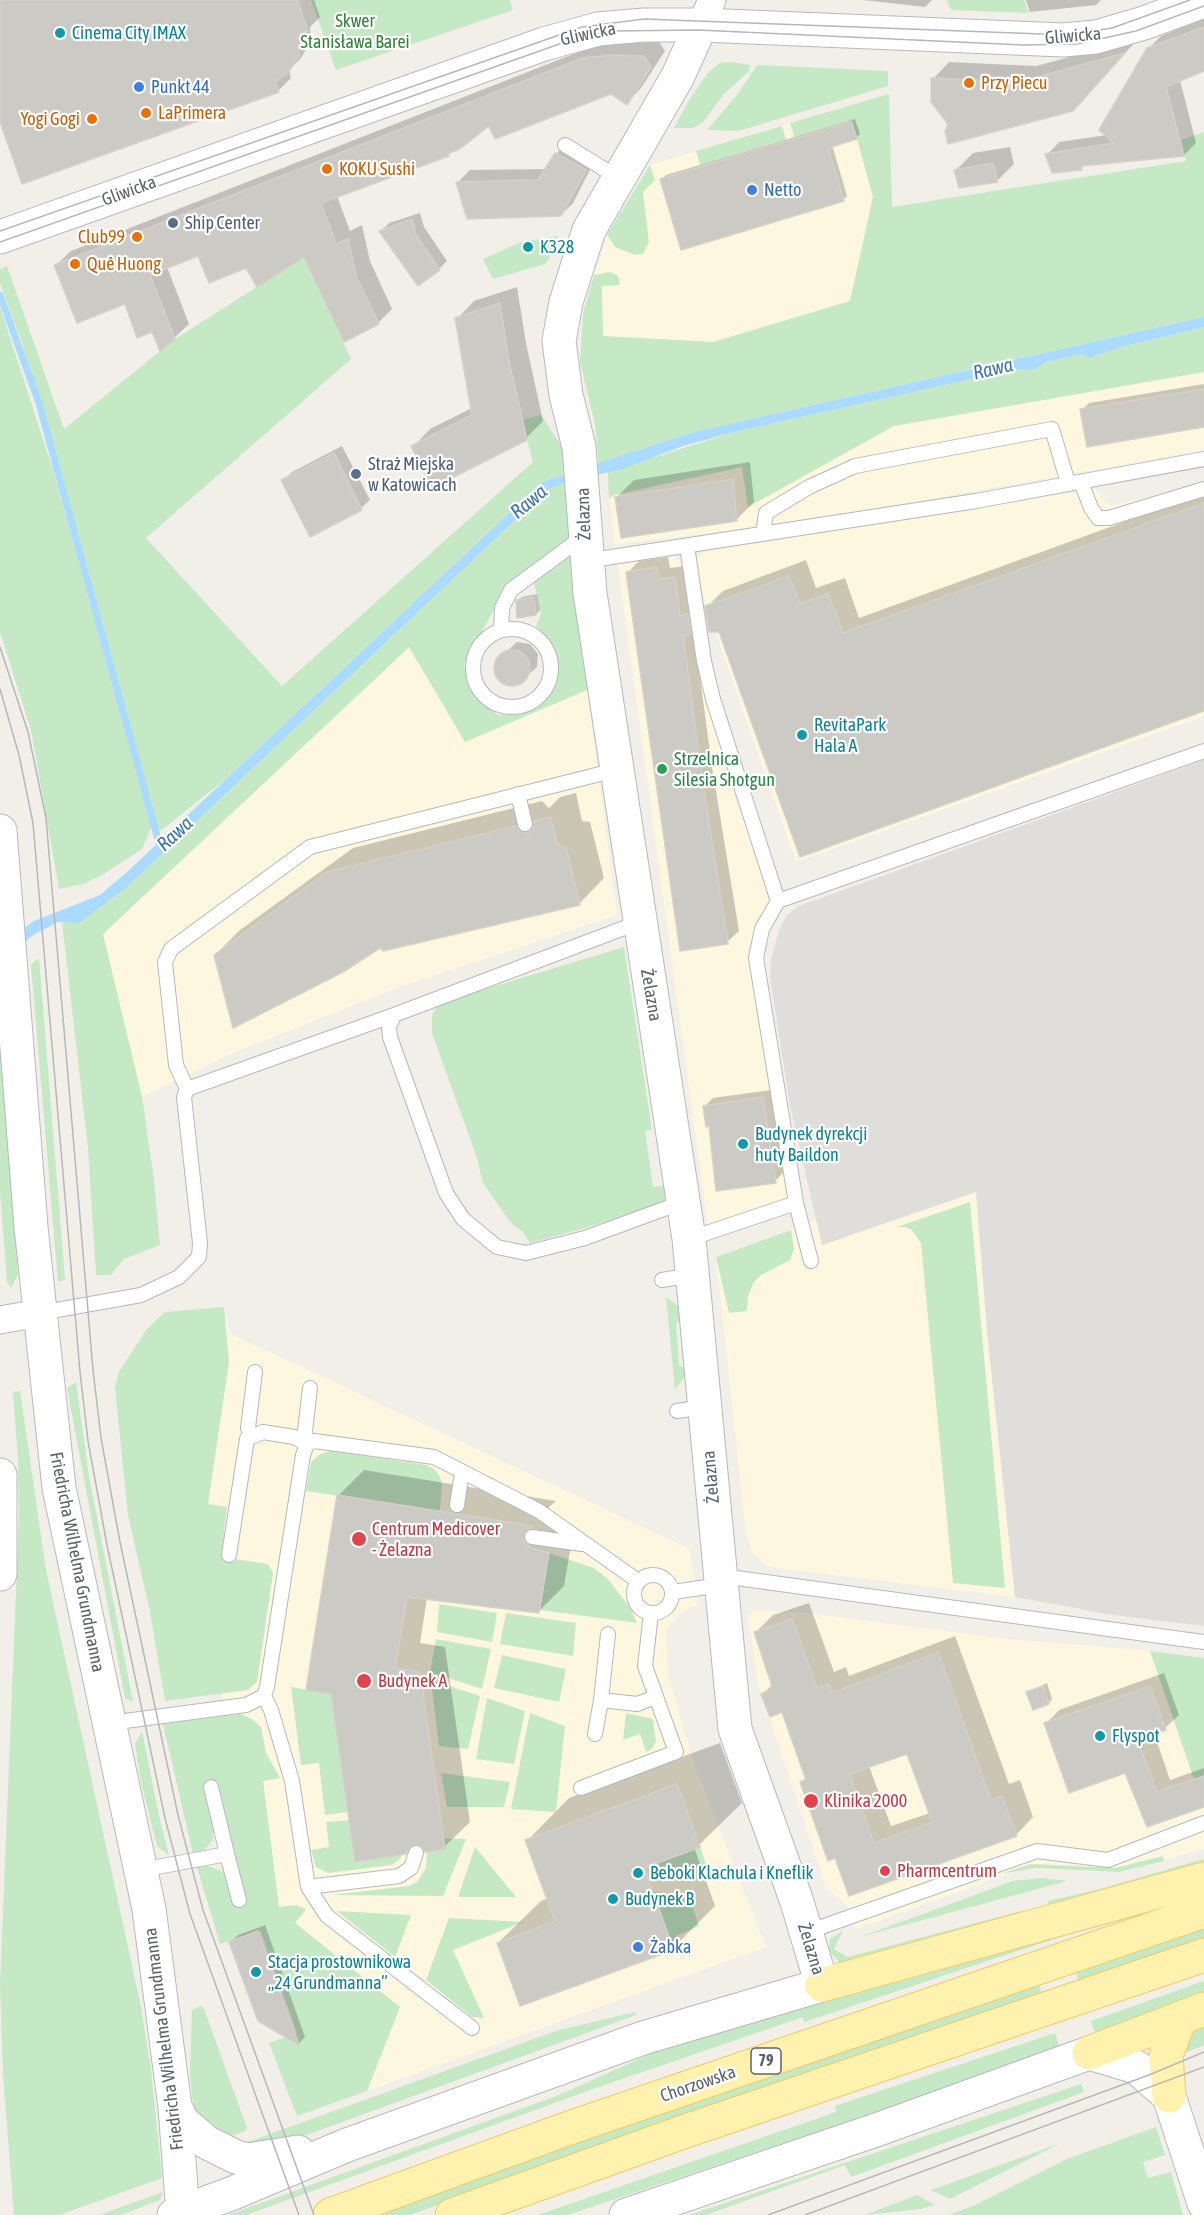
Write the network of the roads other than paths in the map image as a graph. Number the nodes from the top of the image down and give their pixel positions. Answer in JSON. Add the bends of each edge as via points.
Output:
{"nodes":[{"id":1,"x":1204,"y":1,"type":"edge"},
{"id":2,"x":706,"y":13,"type":"edge"},
{"id":3,"x":565,"y":145,"type":"dead end"},
{"id":4,"x":617,"y":177,"type":"junction"},
{"id":5,"x":0,"y":237,"type":"edge"},
{"id":6,"x":1204,"y":459,"type":"edge"},
{"id":7,"x":1075,"y":482,"type":"junction"},
{"id":8,"x":1204,"y":489,"type":"edge"},
{"id":9,"x":763,"y":534,"type":"junction"},
{"id":10,"x":687,"y":546,"type":"junction"},
{"id":11,"x":586,"y":548,"type":"junction"},
{"id":12,"x":501,"y":630,"type":"junction"},
{"id":13,"x":1204,"y":751,"type":"edge"},
{"id":14,"x":616,"y":770,"type":"junction"},
{"id":15,"x":518,"y":794,"type":"junction"},
{"id":16,"x":525,"y":824,"type":"dead end"},
{"id":17,"x":0,"y":831,"type":"edge"},
{"id":18,"x":778,"y":901,"type":"junction"},
{"id":19,"x":640,"y":922,"type":"junction"},
{"id":20,"x":394,"y":1015,"type":"junction"},
{"id":21,"x":187,"y":1089,"type":"junction"},
{"id":22,"x":683,"y":1202,"type":"junction"},
{"id":23,"x":796,"y":1203,"type":"junction"},
{"id":24,"x":688,"y":1239,"type":"junction"},
{"id":25,"x":810,"y":1261,"type":"dead end"},
{"id":26,"x":40,"y":1313,"type":"junction"},
{"id":27,"x":0,"y":1320,"type":"edge"},
{"id":28,"x":255,"y":1372,"type":"dead end"},
{"id":29,"x":310,"y":1388,"type":"dead end"},
{"id":30,"x":251,"y":1435,"type":"junction"},
{"id":31,"x":307,"y":1444,"type":"junction"},
{"id":32,"x":462,"y":1472,"type":"junction"},
{"id":33,"x":0,"y":1475,"type":"edge"},
{"id":34,"x":457,"y":1505,"type":"dead end"},
{"id":35,"x":532,"y":1537,"type":"dead end"},
{"id":36,"x":587,"y":1545,"type":"junction"},
{"id":37,"x":229,"y":1555,"type":"dead end"},
{"id":38,"x":0,"y":1574,"type":"edge"},
{"id":39,"x":720,"y":1580,"type":"junction"},
{"id":40,"x":638,"y":1581,"type":"junction"},
{"id":41,"x":673,"y":1592,"type":"junction"},
{"id":42,"x":651,"y":1613,"type":"junction"},
{"id":43,"x":608,"y":1634,"type":"dead end"},
{"id":44,"x":1204,"y":1642,"type":"edge"},
{"id":45,"x":264,"y":1696,"type":"junction"},
{"id":46,"x":656,"y":1697,"type":"junction"},
{"id":47,"x":601,"y":1700,"type":"junction"},
{"id":48,"x":110,"y":1723,"type":"junction"},
{"id":49,"x":595,"y":1734,"type":"dead end"},
{"id":50,"x":212,"y":1787,"type":"dead end"},
{"id":51,"x":581,"y":1788,"type":"dead end"},
{"id":52,"x":1204,"y":1823,"type":"edge"},
{"id":53,"x":416,"y":1853,"type":"dead end"},
{"id":54,"x":227,"y":1854,"type":"junction"},
{"id":55,"x":141,"y":1870,"type":"junction"},
{"id":56,"x":1204,"y":1879,"type":"edge"},
{"id":57,"x":308,"y":1887,"type":"junction"},
{"id":58,"x":239,"y":1900,"type":"dead end"},
{"id":59,"x":1204,"y":1911,"type":"edge"},
{"id":60,"x":807,"y":1932,"type":"junction"},
{"id":61,"x":1204,"y":1955,"type":"edge"},
{"id":62,"x":822,"y":1985,"type":"junction"},
{"id":63,"x":1192,"y":2014,"type":"edge"},
{"id":64,"x":472,"y":2028,"type":"dead end"},
{"id":65,"x":1089,"y":2053,"type":"junction"},
{"id":66,"x":1169,"y":2096,"type":"junction"},
{"id":67,"x":175,"y":2107,"type":"junction"},
{"id":68,"x":347,"y":2145,"type":"junction"},
{"id":69,"x":1204,"y":2203,"type":"edge"},
{"id":70,"x":180,"y":2214,"type":"edge"},
{"id":71,"x":330,"y":2215,"type":"edge"},
{"id":72,"x":452,"y":2215,"type":"edge"},
{"id":73,"x":626,"y":2215,"type":"edge"}],
"edges":[{"from":1,"to":2,"type":"street","name":"Gliwicka","via":[[1105,34],[1064,40]]},
{"from":2,"to":4,"type":"street","name":"Żelazna","via":[[678,76]]},
{"from":2,"to":5,"type":"street","name":"Gliwicka","via":[[580,33]]},
{"from":3,"to":4,"type":"lane"},
{"from":4,"to":11,"type":"street","name":"Żelazna","via":[[589,230],[576,266],[559,341],[566,395],[579,447]]},
{"from":6,"to":7,"type":"lane"},
{"from":7,"to":8,"type":"lane","via":[[1098,518]]},
{"from":7,"to":9,"type":"lane"},
{"from":7,"to":9,"type":"lane","via":[[1052,429],[855,466],[766,513]]},
{"from":9,"to":10,"type":"lane"},
{"from":10,"to":11,"type":"lane"},
{"from":10,"to":18,"type":"lane","via":[[713,699]]},
{"from":11,"to":12,"type":"lane","via":[[511,590],[502,608]]},
{"from":11,"to":14,"type":"street","name":"Żelazna"},
{"from":12,"to":12,"type":"lane","via":[[516,628],[531,633],[543,643],[550,657],[552,672],[547,687],[524,706],[508,708],[493,703],[474,680],[477,649]]},
{"from":13,"to":18,"type":"lane"},
{"from":14,"to":15,"type":"lane"},
{"from":14,"to":19,"type":"street","name":"Żelazna"},
{"from":15,"to":16,"type":"lane"},
{"from":15,"to":21,"type":"lane","via":[[310,846],[171,949],[165,962],[176,1065]]},
{"from":17,"to":26,"type":"street","name":"Friedricha Wilhelma Grundmanna"},
{"from":18,"to":23,"type":"lane","via":[[762,929],[756,958]]},
{"from":19,"to":20,"type":"lane"},
{"from":19,"to":22,"type":"street","name":"Żelazna"},
{"from":20,"to":21,"type":"lane"},
{"from":20,"to":22,"type":"lane","via":[[390,1037],[446,1193],[463,1219],[497,1247],[526,1253],[585,1238]]},
{"from":21,"to":26,"type":"lane","via":[[184,1097],[199,1257],[179,1277],[141,1296]]},
{"from":22,"to":24,"type":"street","name":"Żelazna"},
{"from":23,"to":24,"type":"lane"},
{"from":23,"to":25,"type":"lane"},
{"from":24,"to":39,"type":"street","name":"Żelazna","via":[[677,1277],[691,1409]]},
{"from":26,"to":27,"type":"street"},
{"from":26,"to":48,"type":"street","name":"Friedricha Wilhelma Grundmanna","via":[[59,1488]]},
{"from":28,"to":30,"type":"lane","via":[[248,1428]]},
{"from":29,"to":31,"type":"lane"},
{"from":30,"to":31,"type":"lane","via":[[263,1432],[294,1437]]},
{"from":30,"to":37,"type":"lane","via":[[247,1439]]},
{"from":31,"to":32,"type":"lane","via":[[325,1441],[434,1457]]},
{"from":31,"to":45,"type":"lane"},
{"from":32,"to":34,"type":"lane"},
{"from":32,"to":36,"type":"lane","via":[[539,1511]]},
{"from":33,"to":38,"type":"street"},
{"from":35,"to":36,"type":"lane"},
{"from":36,"to":40,"type":"lane"},
{"from":39,"to":41,"type":"lane"},
{"from":39,"to":44,"type":"lane"},
{"from":39,"to":60,"type":"street","name":"Żelazna","via":[[735,1729]]},
{"from":40,"to":41,"type":"lane","via":[[658,1575],[668,1581]]},
{"from":40,"to":42,"type":"lane","via":[[634,1590],[636,1604]]},
{"from":41,"to":42,"type":"lane","via":[[665,1609]]},
{"from":42,"to":46,"type":"lane","via":[[645,1666]]},
{"from":43,"to":47,"type":"lane"},
{"from":45,"to":48,"type":"lane","via":[[246,1705]]},
{"from":45,"to":57,"type":"lane","via":[[292,1781]]},
{"from":46,"to":47,"type":"lane","via":[[637,1704]]},
{"from":46,"to":51,"type":"lane","via":[[676,1752]]},
{"from":47,"to":49,"type":"lane"},
{"from":48,"to":55,"type":"street","name":"Friedricha Wilhelma Grundmanna"},
{"from":50,"to":54,"type":"lane"},
{"from":52,"to":60,"type":"lane","via":[[1108,1860],[1038,1851]]},
{"from":53,"to":57,"type":"lane","via":[[411,1868],[399,1876]]},
{"from":54,"to":55,"type":"lane"},
{"from":54,"to":58,"type":"lane"},
{"from":55,"to":67,"type":"street","name":"Friedricha Wilhelma Grundmanna","via":[[157,1960]]},
{"from":56,"to":62,"type":"main road"},
{"from":57,"to":64,"type":"lane","via":[[327,1916]]},
{"from":59,"to":71,"type":"main road","name":"Chorzowska","number":"79","via":[[583,2123]]},
{"from":60,"to":62,"type":"street","name":"Żelazna"},
{"from":61,"to":72,"type":"main road","number":"79"},
{"from":62,"to":68,"type":"street","via":[[643,2038]]},
{"from":63,"to":65,"type":"main road"},
{"from":63,"to":66,"type":"main road","via":[[1166,2055]]},
{"from":65,"to":66,"type":"street","via":[[1136,2067]]},
{"from":65,"to":73,"type":"street"},
{"from":66,"to":69,"type":"street"},
{"from":67,"to":68,"type":"street","via":[[183,2122],[206,2142],[248,2160]]},
{"from":67,"to":70,"type":"street","name":"Friedricha Wilhelma Grundmanna"},
{"from":68,"to":70,"type":"street"}]}
